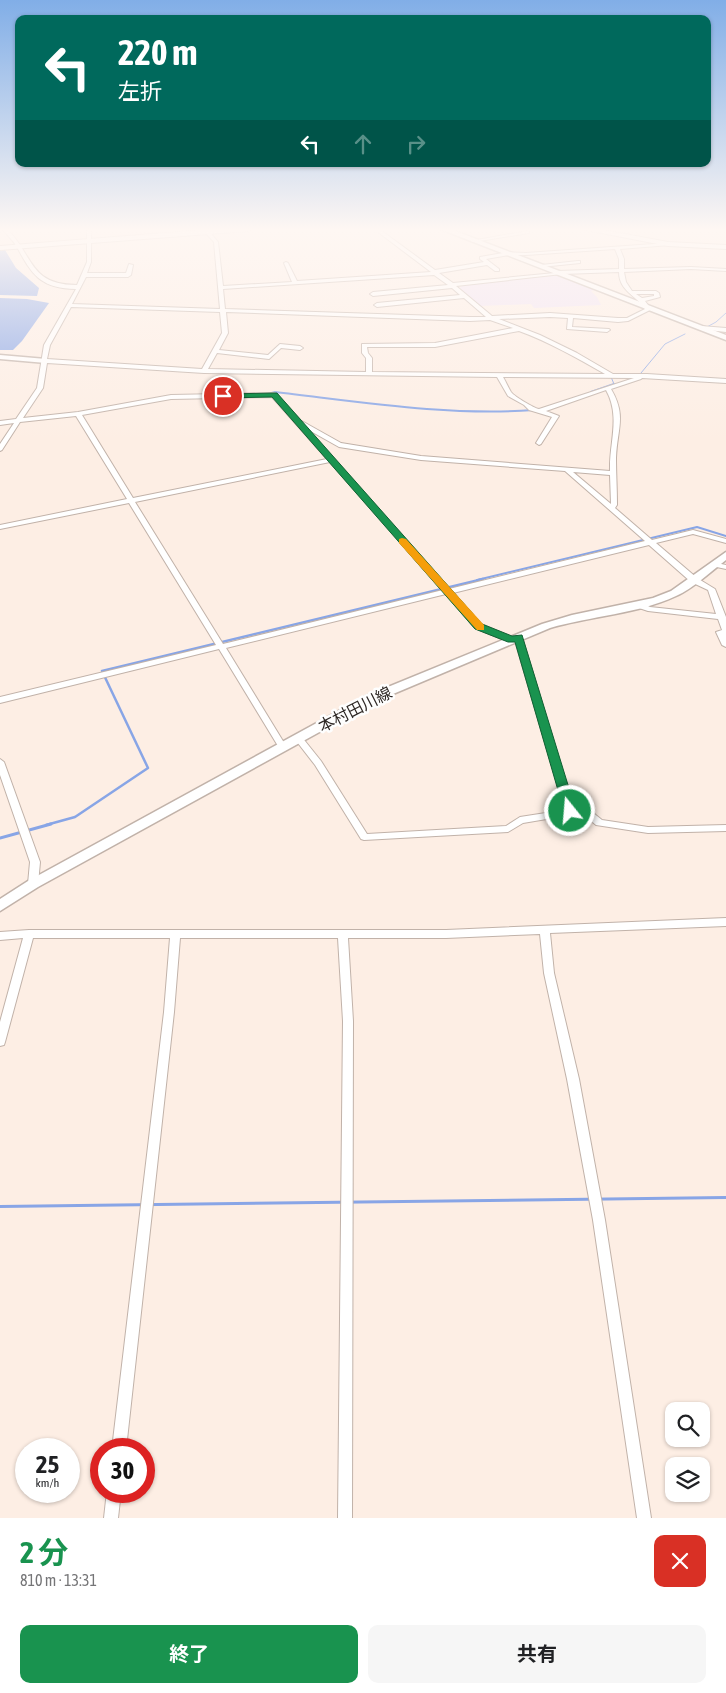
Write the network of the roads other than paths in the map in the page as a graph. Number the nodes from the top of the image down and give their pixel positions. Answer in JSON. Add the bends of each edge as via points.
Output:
{"nodes":[{"id":1,"x":71,"y":300,"type":"edge"},
{"id":2,"x":221,"y":300,"type":"edge"},
{"id":3,"x":375,"y":300,"type":"edge"},
{"id":4,"x":388,"y":300,"type":"edge"},
{"id":5,"x":426,"y":300,"type":"edge"},
{"id":6,"x":470,"y":300,"type":"edge"},
{"id":7,"x":626,"y":300,"type":"edge"},
{"id":8,"x":642,"y":300,"type":"edge"},
{"id":9,"x":415,"y":301,"type":"joint"},
{"id":10,"x":403,"y":302,"type":"junction"},
{"id":11,"x":390,"y":303,"type":"junction"},
{"id":12,"x":69,"y":304,"type":"junction"},
{"id":13,"x":377,"y":305,"type":"junction"},
{"id":14,"x":408,"y":307,"type":"dead end"},
{"id":15,"x":647,"y":308,"type":"junction"},
{"id":16,"x":222,"y":310,"type":"junction"},
{"id":17,"x":413,"y":312,"type":"dead end"},
{"id":18,"x":388,"y":316,"type":"junction"},
{"id":19,"x":403,"y":316,"type":"junction"},
{"id":20,"x":418,"y":317,"type":"junction"},
{"id":21,"x":571,"y":317,"type":"junction"},
{"id":22,"x":491,"y":318,"type":"junction"},
{"id":23,"x":701,"y":328,"type":"junction"},
{"id":24,"x":520,"y":329,"type":"junction"},
{"id":25,"x":607,"y":330,"type":"dead end"},
{"id":26,"x":726,"y":330,"type":"edge"},
{"id":27,"x":726,"y":338,"type":"edge"},
{"id":28,"x":300,"y":348,"type":"dead end"},
{"id":29,"x":214,"y":351,"type":"junction"},
{"id":30,"x":0,"y":357,"type":"edge"},
{"id":31,"x":46,"y":361,"type":"junction"},
{"id":32,"x":204,"y":370,"type":"junction"},
{"id":33,"x":369,"y":374,"type":"junction"},
{"id":34,"x":500,"y":376,"type":"junction"},
{"id":35,"x":612,"y":376,"type":"junction"},
{"id":36,"x":647,"y":376,"type":"junction"},
{"id":37,"x":726,"y":381,"type":"edge"},
{"id":38,"x":608,"y":388,"type":"junction"},
{"id":39,"x":538,"y":412,"type":"junction"},
{"id":40,"x":78,"y":414,"type":"junction"},
{"id":41,"x":292,"y":416,"type":"junction"},
{"id":42,"x":20,"y":421,"type":"junction"},
{"id":43,"x":0,"y":423,"type":"edge"},
{"id":44,"x":539,"y":443,"type":"dead end"},
{"id":45,"x":0,"y":450,"type":"edge"},
{"id":46,"x":331,"y":460,"type":"junction"},
{"id":47,"x":566,"y":469,"type":"junction"},
{"id":48,"x":614,"y":473,"type":"junction"},
{"id":49,"x":130,"y":500,"type":"junction"},
{"id":50,"x":610,"y":508,"type":"junction"},
{"id":51,"x":0,"y":527,"type":"edge"},
{"id":52,"x":726,"y":541,"type":"edge"},
{"id":53,"x":650,"y":542,"type":"junction"},
{"id":54,"x":726,"y":554,"type":"edge"},
{"id":55,"x":720,"y":565,"type":"edge"},
{"id":56,"x":694,"y":580,"type":"junction"},
{"id":57,"x":446,"y":591,"type":"junction"},
{"id":58,"x":639,"y":605,"type":"junction"},
{"id":59,"x":722,"y":617,"type":"junction"},
{"id":60,"x":726,"y":631,"type":"edge"},
{"id":61,"x":515,"y":639,"type":"junction"},
{"id":62,"x":726,"y":645,"type":"edge"},
{"id":63,"x":219,"y":646,"type":"junction"},
{"id":64,"x":0,"y":700,"type":"edge"},
{"id":65,"x":298,"y":738,"type":"junction"},
{"id":66,"x":282,"y":746,"type":"junction"},
{"id":67,"x":0,"y":762,"type":"edge"},
{"id":68,"x":570,"y":811,"type":"junction"},
{"id":69,"x":726,"y":828,"type":"edge"},
{"id":70,"x":33,"y":884,"type":"junction"},
{"id":71,"x":0,"y":906,"type":"edge"},
{"id":72,"x":726,"y":922,"type":"edge"},
{"id":73,"x":545,"y":931,"type":"junction"},
{"id":74,"x":343,"y":933,"type":"junction"},
{"id":75,"x":29,"y":934,"type":"junction"},
{"id":76,"x":175,"y":935,"type":"junction"},
{"id":77,"x":0,"y":936,"type":"edge"},
{"id":78,"x":0,"y":1042,"type":"edge"},
{"id":79,"x":120,"y":1438,"type":"edge"},
{"id":80,"x":113,"y":1503,"type":"edge"},
{"id":81,"x":111,"y":1518,"type":"edge"},
{"id":82,"x":345,"y":1518,"type":"edge"},
{"id":83,"x":644,"y":1518,"type":"edge"}],
"edges":[{"from":1,"to":12,"type":"street"},
{"from":2,"to":16,"type":"street"},
{"from":3,"to":13,"type":"street"},
{"from":4,"to":11,"type":"street"},
{"from":5,"to":9,"type":"street"},
{"from":6,"to":22,"type":"street"},
{"from":7,"to":15,"type":"main road"},
{"from":8,"to":15,"type":"street"},
{"from":9,"to":10,"type":"street"},
{"from":10,"to":11,"type":"street"},
{"from":10,"to":14,"type":"street"},
{"from":11,"to":13,"type":"street"},
{"from":11,"to":19,"type":"street"},
{"from":12,"to":16,"type":"street"},
{"from":12,"to":31,"type":"street","via":[[47,345]]},
{"from":13,"to":18,"type":"street"},
{"from":15,"to":21,"type":"street","via":[[628,319]]},
{"from":15,"to":23,"type":"main road"},
{"from":16,"to":18,"type":"street"},
{"from":16,"to":29,"type":"street","via":[[225,333]]},
{"from":17,"to":20,"type":"street"},
{"from":18,"to":19,"type":"street"},
{"from":19,"to":20,"type":"street"},
{"from":20,"to":22,"type":"street"},
{"from":21,"to":22,"type":"street"},
{"from":21,"to":25,"type":"street","via":[[569,328]]},
{"from":22,"to":24,"type":"street"},
{"from":23,"to":26,"type":"street"},
{"from":23,"to":27,"type":"main road"},
{"from":24,"to":33,"type":"street","via":[[435,345],[364,345],[369,358]]},
{"from":24,"to":35,"type":"street","via":[[575,354]]},
{"from":28,"to":29,"type":"street","via":[[280,346],[269,357]]},
{"from":29,"to":32,"type":"street"},
{"from":30,"to":31,"type":"street"},
{"from":31,"to":32,"type":"street"},
{"from":31,"to":42,"type":"street","via":[[40,388]]},
{"from":32,"to":33,"type":"street"},
{"from":33,"to":34,"type":"street"},
{"from":34,"to":35,"type":"street"},
{"from":34,"to":39,"type":"street","via":[[507,393]]},
{"from":35,"to":36,"type":"street"},
{"from":36,"to":37,"type":"street"},
{"from":36,"to":38,"type":"street"},
{"from":38,"to":39,"type":"street"},
{"from":38,"to":48,"type":"street","via":[[619,411]]},
{"from":39,"to":44,"type":"street","via":[[556,416]]},
{"from":40,"to":41,"type":"street","via":[[172,397],[274,395]]},
{"from":40,"to":42,"type":"street"},
{"from":40,"to":49,"type":"street"},
{"from":41,"to":46,"type":"street"},
{"from":41,"to":47,"type":"street","via":[[339,445],[421,458]]},
{"from":42,"to":43,"type":"street"},
{"from":42,"to":45,"type":"street"},
{"from":46,"to":49,"type":"street"},
{"from":46,"to":57,"type":"street"},
{"from":47,"to":48,"type":"street"},
{"from":47,"to":50,"type":"street"},
{"from":48,"to":50,"type":"street","via":[[614,505]]},
{"from":49,"to":51,"type":"street"},
{"from":49,"to":63,"type":"street"},
{"from":50,"to":53,"type":"street"},
{"from":52,"to":53,"type":"street","via":[[693,532]]},
{"from":53,"to":56,"type":"street"},
{"from":53,"to":57,"type":"street"},
{"from":54,"to":55,"type":"main road","name":"本村田川線"},
{"from":55,"to":56,"type":"main road","name":"本村田川線"},
{"from":56,"to":58,"type":"main road","name":"本村田川線","via":[[674,594]]},
{"from":56,"to":59,"type":"street","via":[[711,588]]},
{"from":57,"to":61,"type":"street","via":[[478,626]]},
{"from":57,"to":63,"type":"street"},
{"from":58,"to":59,"type":"street","via":[[648,609]]},
{"from":58,"to":61,"type":"main road","name":"本村田川線","via":[[572,618]]},
{"from":59,"to":60,"type":"street"},
{"from":60,"to":62,"type":"street","via":[[720,632]]},
{"from":61,"to":65,"type":"main road","name":"本村田川線","via":[[370,699]]},
{"from":61,"to":68,"type":"street"},
{"from":63,"to":64,"type":"street"},
{"from":63,"to":66,"type":"street"},
{"from":65,"to":66,"type":"main road","name":"本村田川線"},
{"from":65,"to":68,"type":"street","via":[[318,763],[364,837],[508,829],[520,820]]},
{"from":66,"to":70,"type":"main road","name":"本村田川線"},
{"from":67,"to":70,"type":"street","via":[[36,862]]},
{"from":68,"to":69,"type":"street","via":[[584,810],[599,823],[648,830]]},
{"from":70,"to":71,"type":"main road","name":"本村田川線"},
{"from":72,"to":73,"type":"street"},
{"from":73,"to":74,"type":"street"},
{"from":73,"to":83,"type":"street","via":[[549,972],[599,1220]]},
{"from":74,"to":76,"type":"street"},
{"from":74,"to":82,"type":"street","via":[[348,1021]]},
{"from":75,"to":76,"type":"street"},
{"from":75,"to":77,"type":"street"},
{"from":75,"to":78,"type":"street"},
{"from":76,"to":79,"type":"street"},
{"from":80,"to":81,"type":"street"}]}
